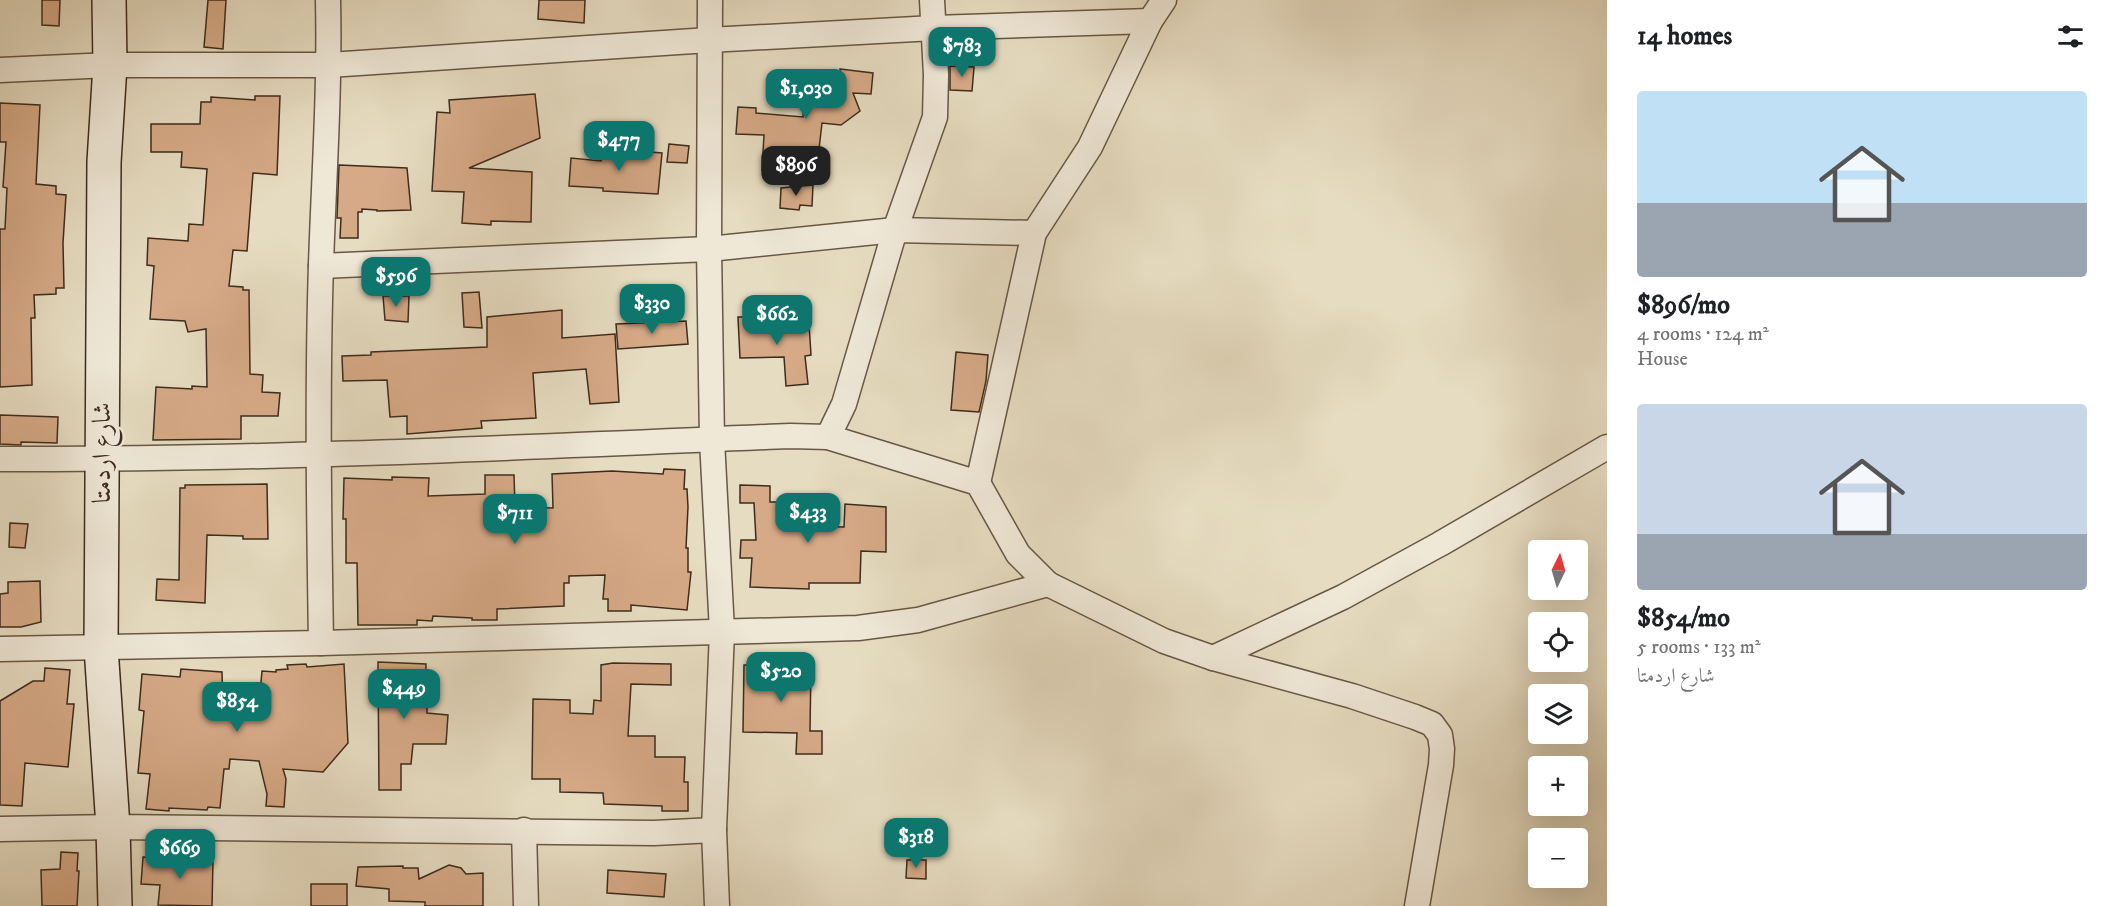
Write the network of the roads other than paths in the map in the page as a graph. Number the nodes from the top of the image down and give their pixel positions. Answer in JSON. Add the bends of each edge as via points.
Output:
{"nodes":[{"id":1,"x":109,"y":0,"type":"edge"},
{"id":2,"x":328,"y":0,"type":"edge"},
{"id":3,"x":710,"y":0,"type":"edge"},
{"id":4,"x":932,"y":0,"type":"edge"},
{"id":5,"x":1164,"y":0,"type":"edge"},
{"id":6,"x":1150,"y":21,"type":"junction"},
{"id":7,"x":934,"y":28,"type":"junction"},
{"id":8,"x":709,"y":40,"type":"junction"},
{"id":9,"x":110,"y":65,"type":"junction"},
{"id":10,"x":329,"y":65,"type":"junction"},
{"id":11,"x":0,"y":70,"type":"edge"},
{"id":12,"x":895,"y":230,"type":"junction"},
{"id":13,"x":1034,"y":233,"type":"junction"},
{"id":14,"x":709,"y":249,"type":"junction"},
{"id":15,"x":321,"y":266,"type":"junction"},
{"id":16,"x":828,"y":437,"type":"junction"},
{"id":17,"x":712,"y":440,"type":"junction"},
{"id":18,"x":1607,"y":447,"type":"edge"},
{"id":19,"x":318,"y":454,"type":"junction"},
{"id":20,"x":0,"y":459,"type":"edge"},
{"id":21,"x":102,"y":459,"type":"junction"},
{"id":22,"x":978,"y":483,"type":"junction"},
{"id":23,"x":1048,"y":584,"type":"junction"},
{"id":24,"x":722,"y":631,"type":"junction"},
{"id":25,"x":321,"y":643,"type":"junction"},
{"id":26,"x":101,"y":647,"type":"junction"},
{"id":27,"x":0,"y":649,"type":"edge"},
{"id":28,"x":1213,"y":658,"type":"junction"},
{"id":29,"x":113,"y":827,"type":"junction"},
{"id":30,"x":0,"y":829,"type":"edge"},
{"id":31,"x":524,"y":830,"type":"junction"},
{"id":32,"x":714,"y":830,"type":"junction"},
{"id":33,"x":115,"y":906,"type":"edge"},
{"id":34,"x":526,"y":906,"type":"edge"},
{"id":35,"x":717,"y":906,"type":"edge"},
{"id":36,"x":1417,"y":906,"type":"edge"}],
"edges":[{"from":1,"to":9,"type":"main road","name":"شارع اردمتا"},
{"from":2,"to":10,"type":"street"},
{"from":3,"to":8,"type":"street"},
{"from":4,"to":7,"type":"street"},
{"from":5,"to":6,"type":"street"},
{"from":6,"to":7,"type":"street"},
{"from":6,"to":13,"type":"street","via":[[1090,147]]},
{"from":7,"to":8,"type":"street"},
{"from":7,"to":12,"type":"street","via":[[934,117]]},
{"from":8,"to":10,"type":"street"},
{"from":8,"to":14,"type":"street"},
{"from":9,"to":10,"type":"street"},
{"from":9,"to":11,"type":"street"},
{"from":9,"to":21,"type":"main road","name":"شارع اردمتا","via":[[104,162]]},
{"from":10,"to":15,"type":"street"},
{"from":12,"to":13,"type":"street"},
{"from":12,"to":14,"type":"street"},
{"from":12,"to":16,"type":"street","via":[[844,404]]},
{"from":13,"to":22,"type":"street"},
{"from":14,"to":15,"type":"street"},
{"from":14,"to":17,"type":"street"},
{"from":15,"to":19,"type":"street"},
{"from":16,"to":17,"type":"street"},
{"from":16,"to":22,"type":"street"},
{"from":17,"to":19,"type":"street"},
{"from":17,"to":24,"type":"street"},
{"from":18,"to":28,"type":"street","via":[[1343,597]]},
{"from":19,"to":21,"type":"street"},
{"from":19,"to":25,"type":"street"},
{"from":20,"to":21,"type":"street"},
{"from":21,"to":26,"type":"main road","name":"شارع اردمتا"},
{"from":22,"to":23,"type":"street","via":[[1018,554]]},
{"from":23,"to":24,"type":"street","via":[[918,620],[858,628]]},
{"from":23,"to":28,"type":"street","via":[[1164,640]]},
{"from":24,"to":25,"type":"street"},
{"from":24,"to":32,"type":"street"},
{"from":25,"to":26,"type":"street"},
{"from":26,"to":27,"type":"street"},
{"from":26,"to":29,"type":"main road","name":"شارع اردمتا"},
{"from":28,"to":36,"type":"street","via":[[1340,693],[1432,724],[1440,735],[1441,765]]},
{"from":29,"to":30,"type":"street"},
{"from":29,"to":31,"type":"street"},
{"from":29,"to":33,"type":"main road","name":"شارع اردمتا"},
{"from":31,"to":32,"type":"street"},
{"from":31,"to":34,"type":"street"},
{"from":32,"to":35,"type":"street"}]}
